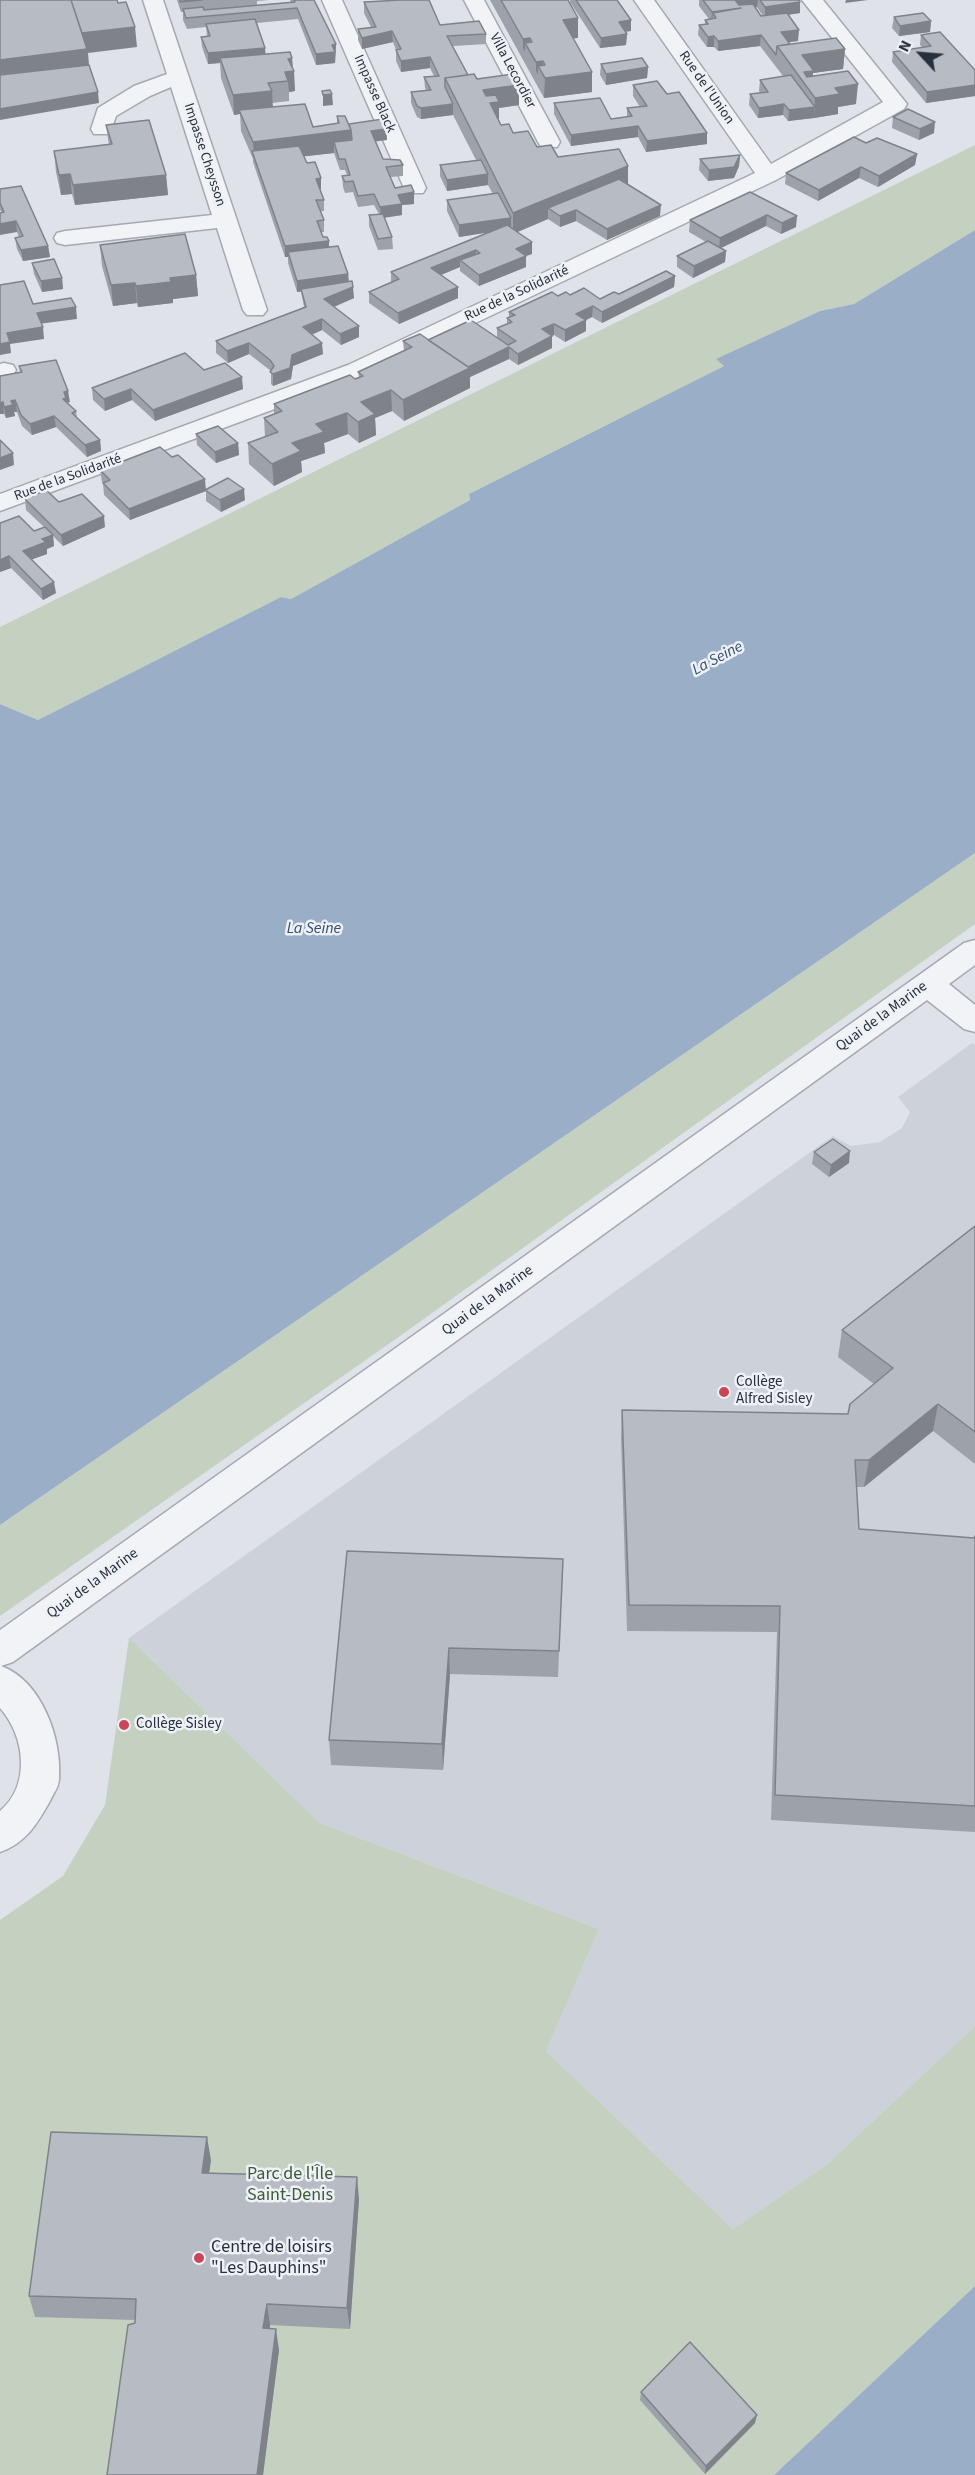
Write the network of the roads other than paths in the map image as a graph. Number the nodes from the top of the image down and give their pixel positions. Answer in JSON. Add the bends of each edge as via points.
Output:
{"nodes":[{"id":1,"x":153,"y":0,"type":"edge"},
{"id":2,"x":332,"y":0,"type":"edge"},
{"id":3,"x":474,"y":0,"type":"edge"},
{"id":4,"x":644,"y":0,"type":"edge"},
{"id":5,"x":812,"y":0,"type":"edge"},
{"id":6,"x":178,"y":77,"type":"junction"},
{"id":7,"x":102,"y":129,"type":"dead end"},
{"id":8,"x":549,"y":142,"type":"dead end"},
{"id":9,"x":768,"y":175,"type":"junction"},
{"id":10,"x":415,"y":188,"type":"edge"},
{"id":11,"x":225,"y":220,"type":"junction"},
{"id":12,"x":65,"y":238,"type":"dead end"},
{"id":13,"x":255,"y":310,"type":"dead end"},
{"id":14,"x":0,"y":503,"type":"edge"},
{"id":15,"x":975,"y":950,"type":"edge"},
{"id":16,"x":928,"y":984,"type":"junction"},
{"id":17,"x":975,"y":1021,"type":"edge"},
{"id":18,"x":0,"y":1651,"type":"edge"},
{"id":19,"x":0,"y":1682,"type":"edge"},
{"id":20,"x":0,"y":1835,"type":"edge"}],
"edges":[{"from":1,"to":6,"type":"street","name":"Impasse Cheysson"},
{"from":2,"to":10,"type":"street","name":"Impasse Black"},
{"from":3,"to":8,"type":"street","name":"Villa Lecordier"},
{"from":4,"to":9,"type":"street","name":"Rue de l'Union"},
{"from":5,"to":9,"type":"street","name":"Rue de la Solidarité","via":[[896,105]]},
{"from":6,"to":7,"type":"street","via":[[142,91],[106,113]]},
{"from":6,"to":11,"type":"street","name":"Impasse Cheysson"},
{"from":9,"to":14,"type":"street","name":"Rue de la Solidarité","via":[[357,370]]},
{"from":11,"to":12,"type":"street"},
{"from":11,"to":13,"type":"street","name":"Impasse Cheysson"},
{"from":15,"to":16,"type":"street","name":"Quai de la Marine"},
{"from":16,"to":17,"type":"street"},
{"from":16,"to":18,"type":"street","name":"Quai de la Marine"},
{"from":19,"to":20,"type":"street","via":[[26,1711],[39,1745],[40,1782],[21,1817]]}]}
